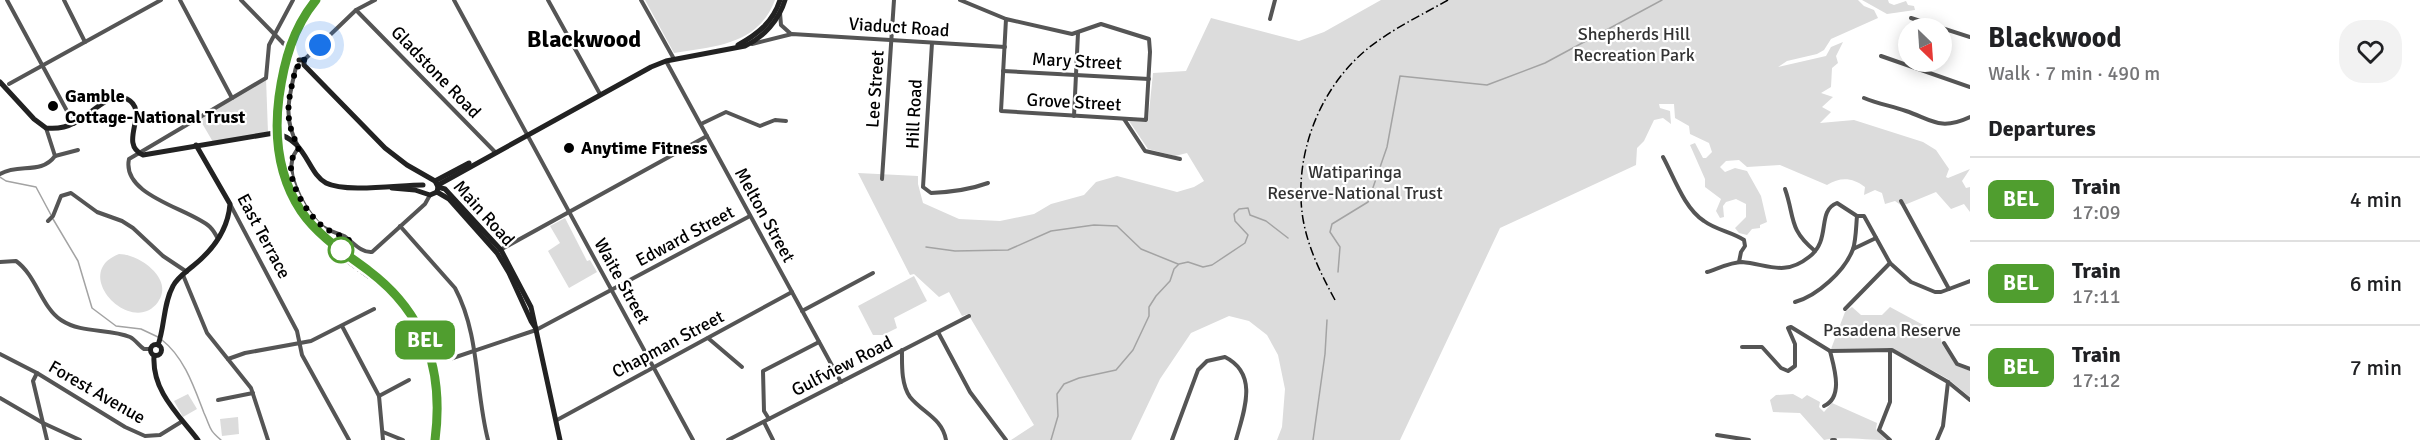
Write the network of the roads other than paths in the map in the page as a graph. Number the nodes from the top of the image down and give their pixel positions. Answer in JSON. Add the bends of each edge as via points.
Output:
{"nodes":[{"id":1,"x":7,"y":0,"type":"edge"},
{"id":2,"x":64,"y":0,"type":"edge"},
{"id":3,"x":161,"y":0,"type":"edge"},
{"id":4,"x":180,"y":0,"type":"edge"},
{"id":5,"x":241,"y":0,"type":"edge"},
{"id":6,"x":292,"y":0,"type":"edge"},
{"id":7,"x":375,"y":0,"type":"edge"},
{"id":8,"x":454,"y":0,"type":"edge"},
{"id":9,"x":548,"y":0,"type":"edge"},
{"id":10,"x":641,"y":0,"type":"edge"},
{"id":11,"x":780,"y":0,"type":"edge"},
{"id":12,"x":785,"y":0,"type":"edge"},
{"id":13,"x":894,"y":0,"type":"edge"},
{"id":14,"x":960,"y":0,"type":"edge"},
{"id":15,"x":1275,"y":0,"type":"edge"},
{"id":16,"x":356,"y":10,"type":"junction"},
{"id":17,"x":780,"y":13,"type":"junction"},
{"id":18,"x":1006,"y":19,"type":"junction"},
{"id":19,"x":1270,"y":19,"type":"dead end"},
{"id":20,"x":1952,"y":32,"type":"edge"},
{"id":21,"x":1078,"y":33,"type":"junction"},
{"id":22,"x":274,"y":34,"type":"junction"},
{"id":23,"x":792,"y":34,"type":"junction"},
{"id":24,"x":1970,"y":38,"type":"edge"},
{"id":25,"x":891,"y":40,"type":"junction"},
{"id":26,"x":85,"y":42,"type":"junction"},
{"id":27,"x":932,"y":43,"type":"junction"},
{"id":28,"x":745,"y":46,"type":"junction"},
{"id":29,"x":1005,"y":47,"type":"junction"},
{"id":30,"x":732,"y":48,"type":"junction"},
{"id":31,"x":1881,"y":56,"type":"dead end"},
{"id":32,"x":674,"y":59,"type":"junction"},
{"id":33,"x":666,"y":61,"type":"junction"},
{"id":34,"x":301,"y":62,"type":"junction"},
{"id":35,"x":43,"y":65,"type":"junction"},
{"id":36,"x":1003,"y":71,"type":"junction"},
{"id":37,"x":1076,"y":75,"type":"junction"},
{"id":38,"x":1149,"y":79,"type":"junction"},
{"id":39,"x":0,"y":82,"type":"edge"},
{"id":40,"x":9,"y":84,"type":"dead end"},
{"id":41,"x":1970,"y":87,"type":"edge"},
{"id":42,"x":600,"y":94,"type":"junction"},
{"id":43,"x":231,"y":98,"type":"junction"},
{"id":44,"x":1864,"y":98,"type":"dead end"},
{"id":45,"x":1074,"y":116,"type":"junction"},
{"id":46,"x":1970,"y":117,"type":"edge"},
{"id":47,"x":1124,"y":118,"type":"junction"},
{"id":48,"x":786,"y":121,"type":"dead end"},
{"id":49,"x":74,"y":124,"type":"junction"},
{"id":50,"x":701,"y":124,"type":"junction"},
{"id":51,"x":46,"y":128,"type":"junction"},
{"id":52,"x":527,"y":135,"type":"junction"},
{"id":53,"x":707,"y":136,"type":"junction"},
{"id":54,"x":196,"y":145,"type":"junction"},
{"id":55,"x":146,"y":147,"type":"junction"},
{"id":56,"x":299,"y":148,"type":"junction"},
{"id":57,"x":78,"y":150,"type":"dead end"},
{"id":58,"x":138,"y":152,"type":"junction"},
{"id":59,"x":495,"y":152,"type":"junction"},
{"id":60,"x":55,"y":156,"type":"junction"},
{"id":61,"x":146,"y":156,"type":"junction"},
{"id":62,"x":1663,"y":157,"type":"dead end"},
{"id":63,"x":1180,"y":159,"type":"dead end"},
{"id":64,"x":0,"y":174,"type":"edge"},
{"id":65,"x":420,"y":174,"type":"junction"},
{"id":66,"x":448,"y":179,"type":"junction"},
{"id":67,"x":882,"y":179,"type":"dead end"},
{"id":68,"x":988,"y":183,"type":"dead end"},
{"id":69,"x":423,"y":185,"type":"junction"},
{"id":70,"x":436,"y":185,"type":"junction"},
{"id":71,"x":391,"y":187,"type":"junction"},
{"id":72,"x":445,"y":189,"type":"junction"},
{"id":73,"x":1785,"y":189,"type":"dead end"},
{"id":74,"x":427,"y":194,"type":"junction"},
{"id":75,"x":1901,"y":201,"type":"dead end"},
{"id":76,"x":230,"y":204,"type":"junction"},
{"id":77,"x":569,"y":212,"type":"junction"},
{"id":78,"x":750,"y":216,"type":"junction"},
{"id":79,"x":1857,"y":216,"type":"junction"},
{"id":80,"x":50,"y":218,"type":"dead end"},
{"id":81,"x":400,"y":226,"type":"junction"},
{"id":82,"x":1876,"y":238,"type":"junction"},
{"id":83,"x":218,"y":240,"type":"junction"},
{"id":84,"x":1853,"y":250,"type":"junction"},
{"id":85,"x":499,"y":251,"type":"junction"},
{"id":86,"x":1815,"y":251,"type":"junction"},
{"id":87,"x":0,"y":262,"type":"edge"},
{"id":88,"x":1739,"y":262,"type":"junction"},
{"id":89,"x":1890,"y":263,"type":"junction"},
{"id":90,"x":1707,"y":272,"type":"dead end"},
{"id":91,"x":185,"y":273,"type":"junction"},
{"id":92,"x":873,"y":273,"type":"dead end"},
{"id":93,"x":1970,"y":281,"type":"edge"},
{"id":94,"x":1949,"y":289,"type":"junction"},
{"id":95,"x":611,"y":290,"type":"junction"},
{"id":96,"x":792,"y":292,"type":"junction"},
{"id":97,"x":1795,"y":302,"type":"dead end"},
{"id":98,"x":374,"y":309,"type":"dead end"},
{"id":99,"x":1845,"y":309,"type":"dead end"},
{"id":100,"x":802,"y":311,"type":"junction"},
{"id":101,"x":969,"y":316,"type":"dead end"},
{"id":102,"x":342,"y":326,"type":"junction"},
{"id":103,"x":536,"y":328,"type":"junction"},
{"id":104,"x":938,"y":332,"type":"junction"},
{"id":105,"x":708,"y":338,"type":"junction"},
{"id":106,"x":160,"y":341,"type":"junction"},
{"id":107,"x":819,"y":342,"type":"junction"},
{"id":108,"x":300,"y":343,"type":"junction"},
{"id":109,"x":1944,"y":343,"type":"dead end"},
{"id":110,"x":1742,"y":347,"type":"dead end"},
{"id":111,"x":151,"y":349,"type":"junction"},
{"id":112,"x":902,"y":350,"type":"junction"},
{"id":113,"x":1890,"y":350,"type":"junction"},
{"id":114,"x":1830,"y":351,"type":"junction"},
{"id":115,"x":474,"y":352,"type":"junction"},
{"id":116,"x":0,"y":354,"type":"edge"},
{"id":117,"x":154,"y":356,"type":"junction"},
{"id":118,"x":228,"y":359,"type":"junction"},
{"id":119,"x":447,"y":360,"type":"dead end"},
{"id":120,"x":653,"y":367,"type":"junction"},
{"id":121,"x":742,"y":367,"type":"dead end"},
{"id":122,"x":1970,"y":369,"type":"edge"},
{"id":123,"x":37,"y":373,"type":"junction"},
{"id":124,"x":409,"y":380,"type":"dead end"},
{"id":125,"x":841,"y":382,"type":"junction"},
{"id":126,"x":1948,"y":382,"type":"junction"},
{"id":127,"x":253,"y":393,"type":"junction"},
{"id":128,"x":379,"y":396,"type":"junction"},
{"id":129,"x":0,"y":398,"type":"edge"},
{"id":130,"x":218,"y":400,"type":"dead end"},
{"id":131,"x":1970,"y":400,"type":"edge"},
{"id":132,"x":1824,"y":406,"type":"dead end"},
{"id":133,"x":769,"y":419,"type":"junction"},
{"id":134,"x":556,"y":420,"type":"junction"},
{"id":135,"x":181,"y":422,"type":"junction"},
{"id":136,"x":764,"y":422,"type":"junction"},
{"id":137,"x":43,"y":423,"type":"junction"},
{"id":138,"x":383,"y":432,"type":"junction"},
{"id":139,"x":1717,"y":435,"type":"dead end"},
{"id":140,"x":1730,"y":438,"type":"edge"},
{"id":141,"x":46,"y":440,"type":"edge"},
{"id":142,"x":80,"y":440,"type":"edge"},
{"id":143,"x":198,"y":440,"type":"edge"},
{"id":144,"x":268,"y":440,"type":"edge"},
{"id":145,"x":349,"y":440,"type":"edge"},
{"id":146,"x":383,"y":440,"type":"edge"},
{"id":147,"x":403,"y":440,"type":"edge"},
{"id":148,"x":488,"y":440,"type":"edge"},
{"id":149,"x":560,"y":440,"type":"edge"},
{"id":150,"x":693,"y":440,"type":"edge"},
{"id":151,"x":728,"y":440,"type":"edge"},
{"id":152,"x":773,"y":440,"type":"edge"},
{"id":153,"x":946,"y":440,"type":"edge"},
{"id":154,"x":1006,"y":440,"type":"edge"},
{"id":155,"x":1172,"y":440,"type":"edge"},
{"id":156,"x":1236,"y":440,"type":"edge"},
{"id":157,"x":1749,"y":440,"type":"edge"},
{"id":158,"x":1890,"y":440,"type":"edge"},
{"id":159,"x":1937,"y":440,"type":"edge"}],
"edges":[{"from":1,"to":35,"type":"street"},
{"from":2,"to":26,"type":"street"},
{"from":3,"to":26,"type":"street"},
{"from":4,"to":43,"type":"street"},
{"from":5,"to":22,"type":"street"},
{"from":6,"to":22,"type":"street"},
{"from":7,"to":16,"type":"street"},
{"from":8,"to":52,"type":"street","name":"Waite Street"},
{"from":9,"to":42,"type":"street"},
{"from":10,"to":32,"type":"street"},
{"from":11,"to":30,"type":"main road","via":[[767,24],[749,40]]},
{"from":12,"to":17,"type":"main road"},
{"from":13,"to":25,"type":"street","name":"Lee Street"},
{"from":14,"to":18,"type":"street"},
{"from":15,"to":19,"type":"street"},
{"from":16,"to":34,"type":"street"},
{"from":16,"to":59,"type":"street","name":"Gladstone Road"},
{"from":17,"to":23,"type":"street","via":[[781,25]]},
{"from":17,"to":28,"type":"main road","via":[[770,27]]},
{"from":18,"to":21,"type":"street"},
{"from":18,"to":29,"type":"street"},
{"from":20,"to":24,"type":"street"},
{"from":21,"to":37,"type":"street"},
{"from":21,"to":38,"type":"street","via":[[1101,24],[1149,39]]},
{"from":22,"to":34,"type":"street","bridge":true},
{"from":22,"to":43,"type":"street","via":[[266,78]]},
{"from":23,"to":25,"type":"street","name":"Viaduct Road"},
{"from":23,"to":28,"type":"street","name":"Viaduct Road"},
{"from":25,"to":27,"type":"street","name":"Viaduct Road"},
{"from":25,"to":67,"type":"street","name":"Lee Street"},
{"from":26,"to":35,"type":"street"},
{"from":27,"to":29,"type":"street","name":"Viaduct Road"},
{"from":27,"to":68,"type":"street","name":"Hill Road","via":[[923,187],[931,193],[966,191]]},
{"from":28,"to":30,"type":"main road"},
{"from":29,"to":36,"type":"street"},
{"from":30,"to":32,"type":"main road"},
{"from":31,"to":41,"type":"street"},
{"from":32,"to":33,"type":"main road"},
{"from":33,"to":42,"type":"main road"},
{"from":33,"to":50,"type":"street","name":"Melton Street"},
{"from":34,"to":56,"type":"street","via":[[296,67],[287,113]]},
{"from":34,"to":65,"type":"main road","via":[[385,148]]},
{"from":35,"to":40,"type":"street"},
{"from":35,"to":49,"type":"street"},
{"from":36,"to":37,"type":"street","name":"Mary Street"},
{"from":36,"to":45,"type":"street","name":"Grove Street","via":[[1001,111]]},
{"from":37,"to":38,"type":"street","name":"Mary Street"},
{"from":37,"to":45,"type":"street"},
{"from":38,"to":47,"type":"street","name":"Grove Street","via":[[1146,120]]},
{"from":39,"to":51,"type":"main road"},
{"from":42,"to":52,"type":"main road"},
{"from":43,"to":55,"type":"street"},
{"from":44,"to":46,"type":"street","via":[[1929,122],[1950,123]]},
{"from":45,"to":47,"type":"street","name":"Grove Street"},
{"from":47,"to":63,"type":"street","via":[[1145,151]]},
{"from":48,"to":50,"type":"street","via":[[775,120],[760,126],[726,112]]},
{"from":49,"to":51,"type":"main road"},
{"from":49,"to":58,"type":"main road","via":[[103,103],[126,98],[136,112],[131,140]]},
{"from":50,"to":53,"type":"street","name":"Melton Street"},
{"from":51,"to":60,"type":"street"},
{"from":52,"to":59,"type":"main road"},
{"from":52,"to":77,"type":"street","name":"Waite Street"},
{"from":53,"to":77,"type":"street"},
{"from":53,"to":78,"type":"street","name":"Melton Street"},
{"from":54,"to":56,"type":"main road","name":"Main Road","via":[[274,133]]},
{"from":54,"to":61,"type":"main road","name":"Main Road"},
{"from":54,"to":76,"type":"main road","name":"East Terrace"},
{"from":55,"to":58,"type":"street"},
{"from":55,"to":61,"type":"main road"},
{"from":56,"to":71,"type":"main road","name":"Main Road","via":[[327,184]]},
{"from":56,"to":81,"type":"street","via":[[291,159],[294,184],[305,205],[326,229],[372,252]]},
{"from":57,"to":60,"type":"street"},
{"from":58,"to":61,"type":"main road"},
{"from":58,"to":83,"type":"street","via":[[128,165],[144,191],[210,226]]},
{"from":59,"to":66,"type":"main road"},
{"from":59,"to":70,"type":"main road"},
{"from":60,"to":64,"type":"street","via":[[33,169],[9,169]]},
{"from":62,"to":88,"type":"street","via":[[1698,216],[1744,240]]},
{"from":65,"to":69,"type":"main road"},
{"from":65,"to":70,"type":"main road"},
{"from":66,"to":70,"type":"main road"},
{"from":66,"to":72,"type":"main road"},
{"from":69,"to":70,"type":"main road"},
{"from":69,"to":71,"type":"main road","name":"Main Road"},
{"from":69,"to":74,"type":"main road"},
{"from":70,"to":72,"type":"main road","name":"Main Road"},
{"from":70,"to":74,"type":"main road"},
{"from":70,"to":85,"type":"main road","name":"Main Road"},
{"from":71,"to":74,"type":"main road","name":"Main Road"},
{"from":72,"to":85,"type":"main road","name":"Main Road"},
{"from":73,"to":86,"type":"street","via":[[1793,224],[1802,240]]},
{"from":74,"to":81,"type":"street","via":[[421,207]]},
{"from":75,"to":94,"type":"street"},
{"from":76,"to":83,"type":"main road"},
{"from":76,"to":108,"type":"street","name":"East Terrace"},
{"from":77,"to":85,"type":"street"},
{"from":77,"to":95,"type":"street","name":"Waite Street"},
{"from":78,"to":95,"type":"street","name":"Edward Street"},
{"from":78,"to":96,"type":"street","name":"Melton Street"},
{"from":79,"to":82,"type":"street","via":[[1868,220]]},
{"from":79,"to":84,"type":"street"},
{"from":79,"to":86,"type":"street","via":[[1837,203],[1831,206],[1826,212],[1823,239]]},
{"from":80,"to":91,"type":"street","via":[[61,196],[71,193],[98,212],[133,228]]},
{"from":81,"to":115,"type":"street","via":[[455,288],[469,322]]},
{"from":82,"to":84,"type":"street"},
{"from":82,"to":89,"type":"street"},
{"from":83,"to":91,"type":"main road","via":[[209,254]]},
{"from":84,"to":97,"type":"street","via":[[1823,288]]},
{"from":85,"to":103,"type":"main road","name":"Main Road"},
{"from":86,"to":88,"type":"street","via":[[1801,262],[1781,269]]},
{"from":87,"to":111,"type":"street","via":[[16,261],[24,267],[62,321],[129,337],[144,349]]},
{"from":88,"to":90,"type":"street"},
{"from":89,"to":94,"type":"street","via":[[1911,282],[1935,292]]},
{"from":89,"to":99,"type":"street"},
{"from":91,"to":106,"type":"main road","via":[[168,297]]},
{"from":91,"to":118,"type":"street","via":[[207,333]]},
{"from":92,"to":100,"type":"street"},
{"from":93,"to":94,"type":"street"},
{"from":95,"to":103,"type":"street","name":"Edward Street"},
{"from":95,"to":120,"type":"street","name":"Waite Street"},
{"from":96,"to":100,"type":"street","name":"Melton Street"},
{"from":96,"to":105,"type":"street","name":"Chapman Street"},
{"from":98,"to":102,"type":"street"},
{"from":100,"to":107,"type":"street","name":"Melton Street"},
{"from":101,"to":104,"type":"street","name":"Gulfview Road"},
{"from":102,"to":108,"type":"street"},
{"from":102,"to":128,"type":"street"},
{"from":103,"to":115,"type":"street","name":"Edward Street"},
{"from":103,"to":134,"type":"main road","name":"Main Road"},
{"from":104,"to":112,"type":"street","name":"Gulfview Road"},
{"from":104,"to":154,"type":"street","via":[[970,392]]},
{"from":105,"to":120,"type":"street","name":"Chapman Street"},
{"from":105,"to":121,"type":"street"},
{"from":106,"to":111,"type":"main road"},
{"from":106,"to":117,"type":"main road","via":[[162,352]]},
{"from":107,"to":125,"type":"street","name":"Melton Street"},
{"from":107,"to":133,"type":"street","via":[[763,371],[764,411]]},
{"from":108,"to":118,"type":"street"},
{"from":108,"to":145,"type":"street","name":"East Terrace"},
{"from":109,"to":122,"type":"street","via":[[1957,364]]},
{"from":110,"to":114,"type":"street","via":[[1762,347],[1788,371],[1795,366],[1795,344],[1788,328],[1791,327]]},
{"from":111,"to":117,"type":"main road"},
{"from":112,"to":125,"type":"street","name":"Gulfview Road"},
{"from":112,"to":153,"type":"street","via":[[903,374],[910,396],[937,419]]},
{"from":113,"to":114,"type":"street"},
{"from":113,"to":126,"type":"street"},
{"from":113,"to":158,"type":"street","via":[[1890,402],[1879,430]]},
{"from":114,"to":132,"type":"street","via":[[1837,382],[1831,400]]},
{"from":115,"to":119,"type":"street","name":"Edward Street"},
{"from":115,"to":148,"type":"street"},
{"from":116,"to":123,"type":"street","name":"Forest Avenue"},
{"from":117,"to":135,"type":"main road","via":[[157,383]]},
{"from":118,"to":127,"type":"street"},
{"from":120,"to":134,"type":"street","name":"Chapman Street"},
{"from":120,"to":150,"type":"street","name":"Waite Street"},
{"from":123,"to":135,"type":"street","name":"Forest Avenue","via":[[144,436],[160,435]]},
{"from":123,"to":137,"type":"street","via":[[33,381]]},
{"from":124,"to":128,"type":"street"},
{"from":125,"to":133,"type":"street","name":"Gulfview Road"},
{"from":126,"to":131,"type":"street"},
{"from":126,"to":159,"type":"street","via":[[1943,426]]},
{"from":127,"to":130,"type":"street"},
{"from":127,"to":144,"type":"street"},
{"from":128,"to":138,"type":"street"},
{"from":129,"to":137,"type":"street"},
{"from":133,"to":136,"type":"street","name":"Gulfview Road"},
{"from":134,"to":149,"type":"main road","name":"Main Road"},
{"from":135,"to":143,"type":"main road"},
{"from":136,"to":151,"type":"street","name":"Gulfview Road"},
{"from":136,"to":152,"type":"street"},
{"from":137,"to":141,"type":"street"},
{"from":137,"to":142,"type":"street"},
{"from":138,"to":146,"type":"street"},
{"from":138,"to":147,"type":"street"},
{"from":139,"to":140,"type":"street"},
{"from":140,"to":157,"type":"street"},
{"from":155,"to":156,"type":"street","via":[[1198,370],[1207,361],[1225,357],[1240,369],[1247,390]]}]}
